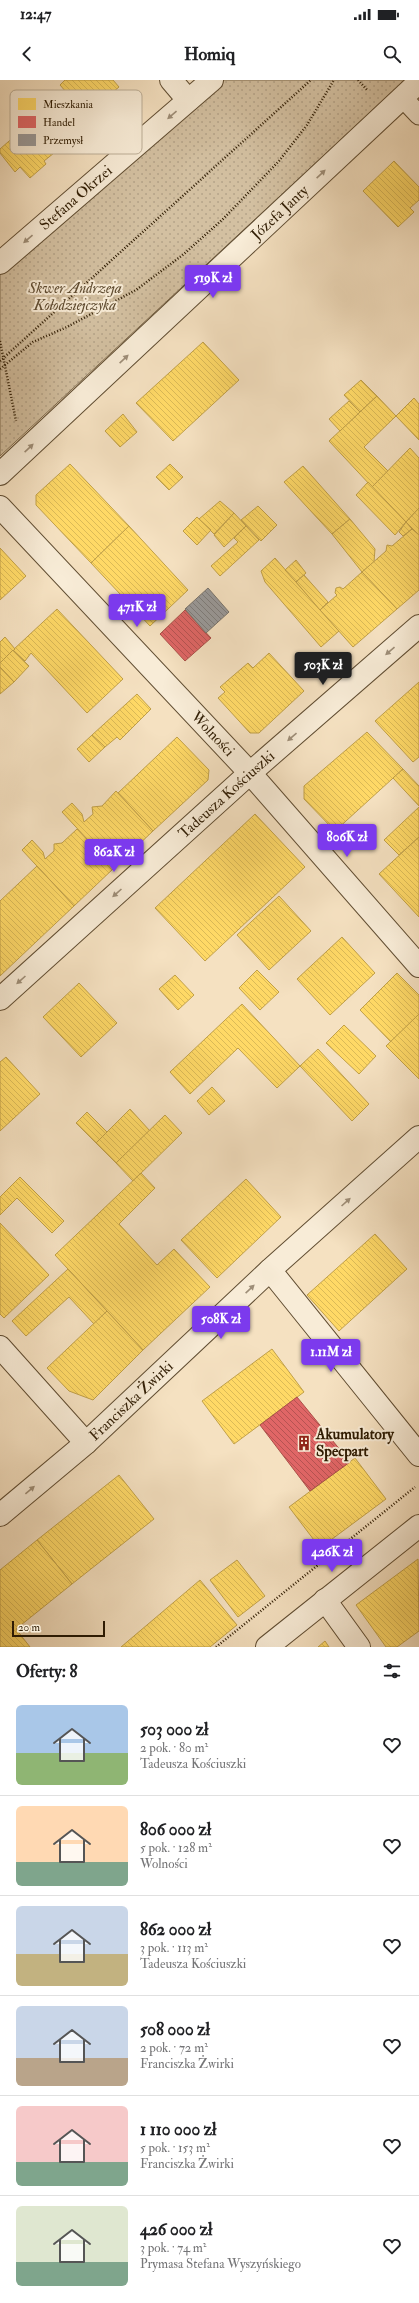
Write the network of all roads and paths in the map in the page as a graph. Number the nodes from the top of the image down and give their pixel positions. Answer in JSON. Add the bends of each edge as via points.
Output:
{"nodes":[{"id":1,"x":171,"y":80,"type":"edge"},
{"id":2,"x":212,"y":80,"type":"edge"},
{"id":3,"x":311,"y":80,"type":"edge"},
{"id":4,"x":334,"y":80,"type":"edge"},
{"id":5,"x":419,"y":82,"type":"edge"},
{"id":6,"x":402,"y":97,"type":"junction"},
{"id":7,"x":188,"y":100,"type":"junction"},
{"id":8,"x":419,"y":115,"type":"edge"},
{"id":9,"x":142,"y":140,"type":"edge"},
{"id":10,"x":126,"y":154,"type":"edge"},
{"id":11,"x":0,"y":263,"type":"edge"},
{"id":12,"x":0,"y":341,"type":"edge"},
{"id":13,"x":3,"y":358,"type":"junction"},
{"id":14,"x":0,"y":361,"type":"edge"},
{"id":15,"x":5,"y":366,"type":"junction"},
{"id":16,"x":0,"y":369,"type":"edge"},
{"id":17,"x":23,"y":454,"type":"junction"},
{"id":18,"x":0,"y":474,"type":"edge"},
{"id":19,"x":0,"y":507,"type":"edge"},
{"id":20,"x":419,"y":626,"type":"edge"},
{"id":21,"x":250,"y":773,"type":"junction"},
{"id":22,"x":419,"y":966,"type":"edge"},
{"id":23,"x":0,"y":999,"type":"edge"},
{"id":24,"x":419,"y":1137,"type":"edge"},
{"id":25,"x":270,"y":1270,"type":"junction"},
{"id":26,"x":0,"y":1347,"type":"edge"},
{"id":27,"x":86,"y":1443,"type":"junction"},
{"id":28,"x":419,"y":1455,"type":"edge"},
{"id":29,"x":415,"y":1486,"type":"dead end"},
{"id":30,"x":0,"y":1515,"type":"edge"},
{"id":31,"x":419,"y":1526,"type":"edge"},
{"id":32,"x":325,"y":1600,"type":"junction"},
{"id":33,"x":216,"y":1647,"type":"edge"},
{"id":34,"x":268,"y":1647,"type":"edge"},
{"id":35,"x":359,"y":1647,"type":"edge"}],
"edges":[{"from":1,"to":7,"type":"street"},
{"from":2,"to":7,"type":"street","name":"Stefana Okrzei"},
{"from":3,"to":13,"type":"path"},
{"from":4,"to":15,"type":"path","via":[[293,144],[223,219],[189,249],[136,290],[33,342]]},
{"from":5,"to":6,"type":"street","name":"Józefa Janty"},
{"from":6,"to":8,"type":"lane"},
{"from":17,"to":6,"type":"street","name":"Józefa Janty","one_way":true},
{"from":7,"to":9,"type":"street","name":"Stefana Okrzei","one_way":true},
{"from":10,"to":11,"type":"street","name":"Stefana Okrzei","one_way":true},
{"from":12,"to":13,"type":"path"},
{"from":13,"to":14,"type":"path"},
{"from":13,"to":15,"type":"path"},
{"from":15,"to":16,"type":"path"},
{"from":15,"to":17,"type":"path"},
{"from":17,"to":18,"type":"street","name":"Józefa Janty"},
{"from":19,"to":21,"type":"street","name":"Wolności"},
{"from":20,"to":21,"type":"street","name":"Tadeusza Kościuszki","one_way":true},
{"from":21,"to":22,"type":"street","name":"Wolności"},
{"from":21,"to":23,"type":"street","name":"Tadeusza Kościuszki","one_way":true},
{"from":25,"to":24,"type":"street","name":"Franciszka Żwirki","one_way":true},
{"from":27,"to":25,"type":"street","name":"Franciszka Żwirki","one_way":true},
{"from":25,"to":28,"type":"street"},
{"from":26,"to":27,"type":"street"},
{"from":30,"to":27,"type":"street","name":"Franciszka Żwirki","one_way":true},
{"from":29,"to":33,"type":"path"},
{"from":31,"to":32,"type":"street"},
{"from":32,"to":34,"type":"street"},
{"from":32,"to":35,"type":"street"}]}
